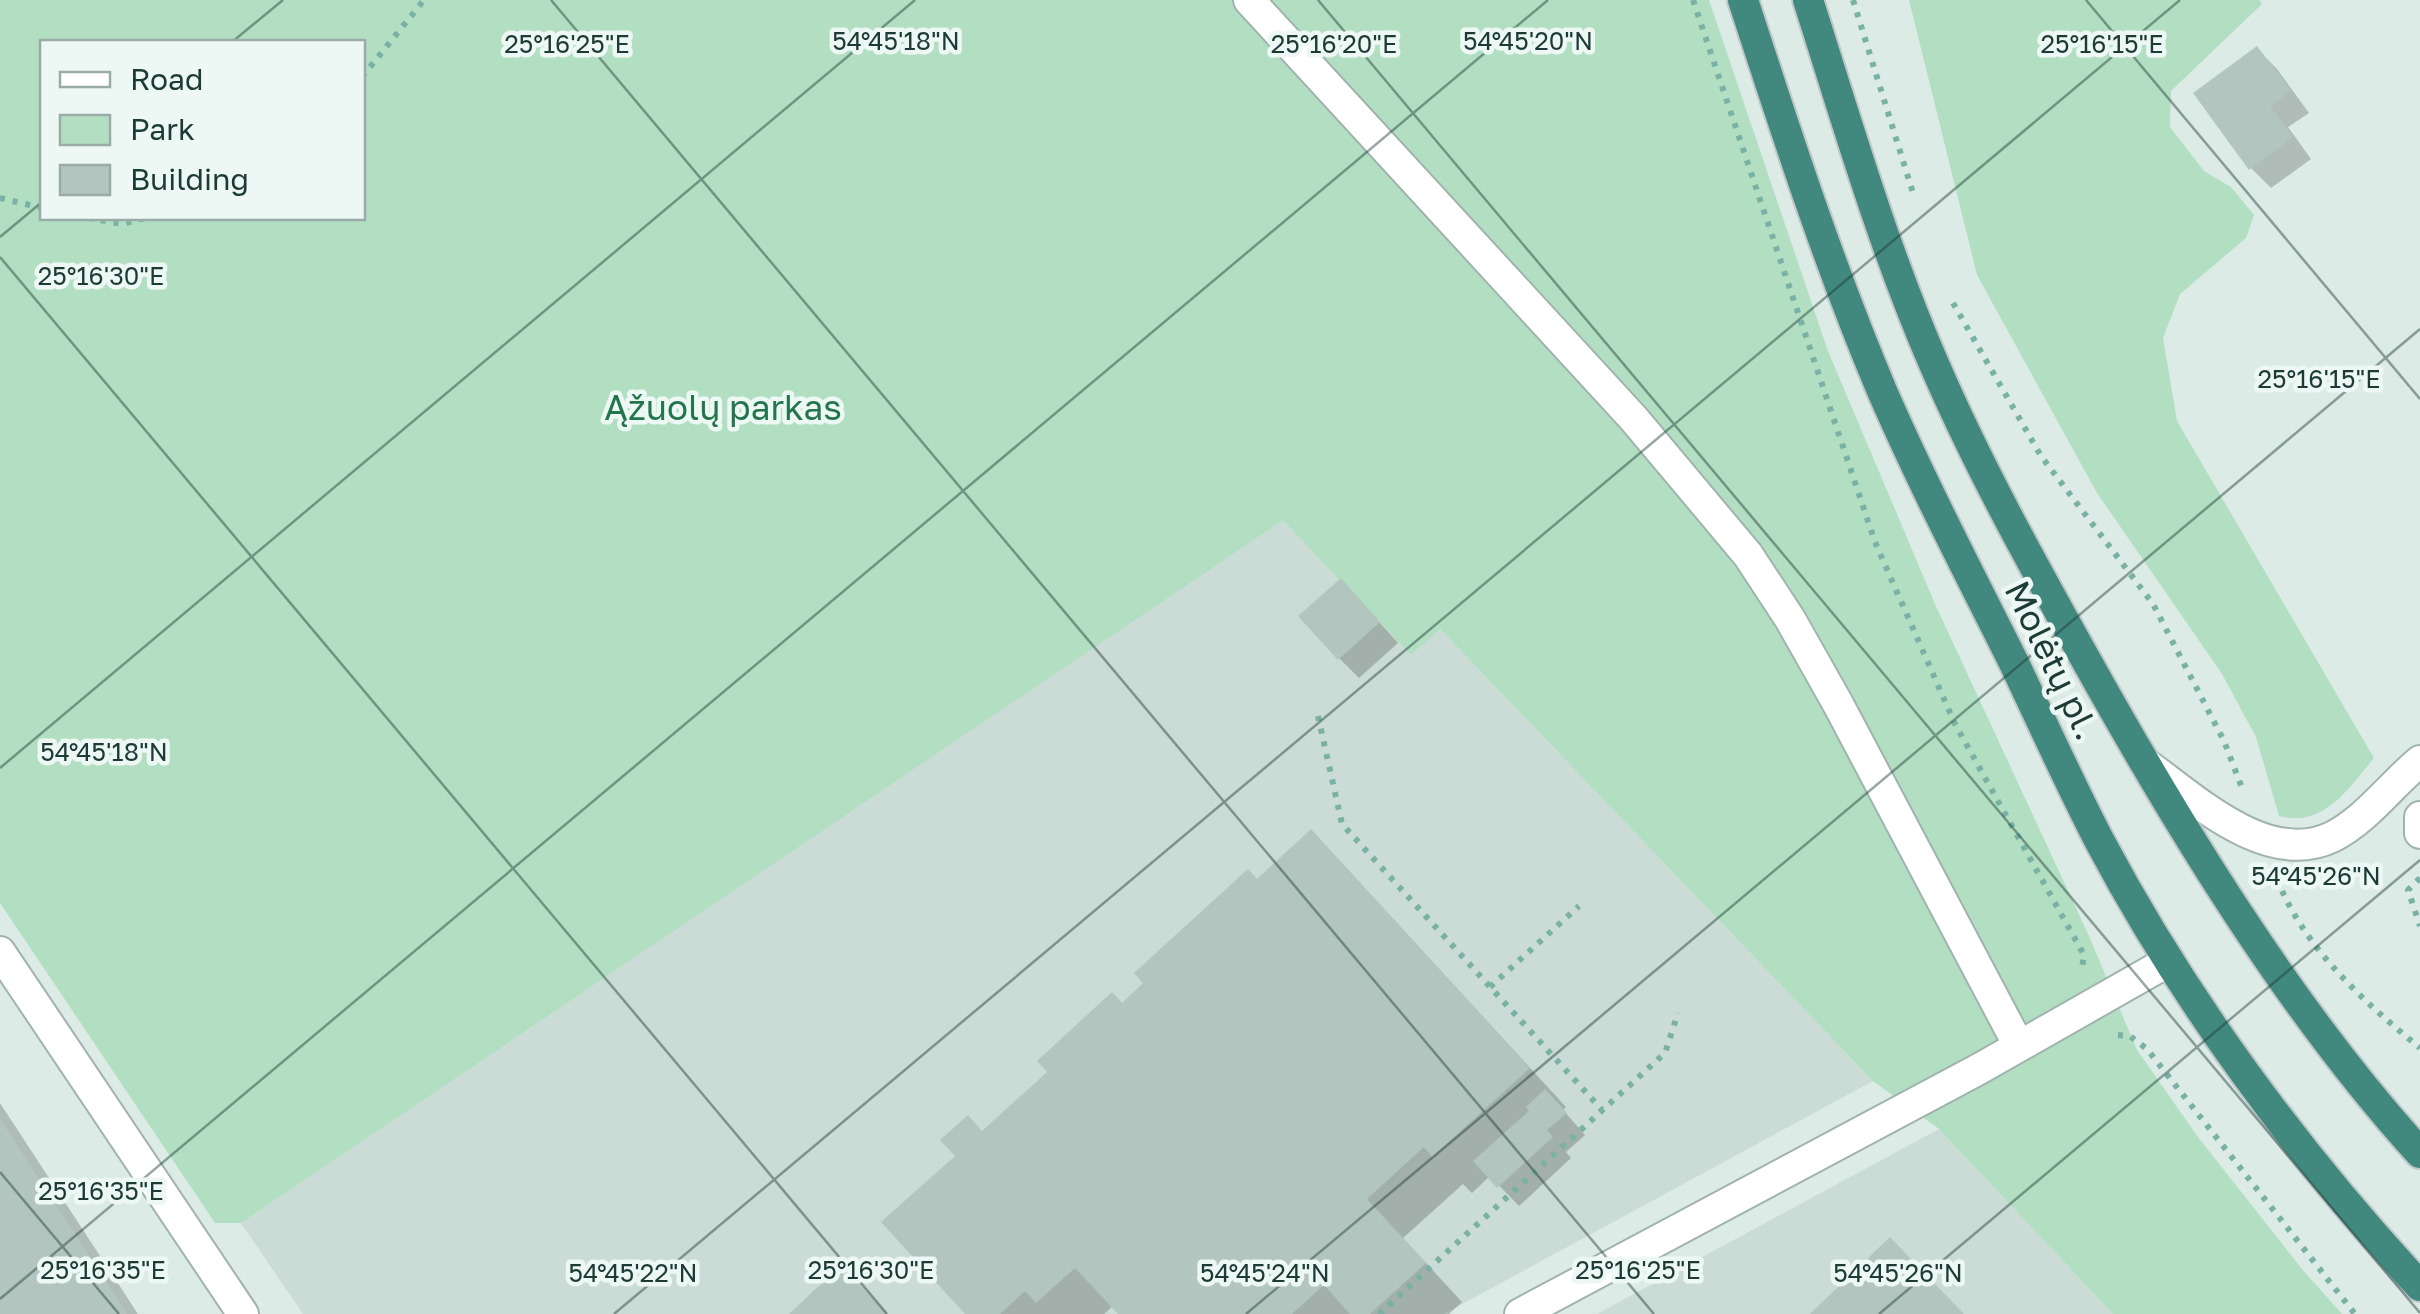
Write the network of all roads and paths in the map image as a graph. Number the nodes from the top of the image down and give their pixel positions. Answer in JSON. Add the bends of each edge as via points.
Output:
{"nodes":[{"id":1,"x":424,"y":0,"type":"edge"},
{"id":2,"x":1249,"y":0,"type":"edge"},
{"id":3,"x":1694,"y":0,"type":"edge"},
{"id":4,"x":1743,"y":0,"type":"edge"},
{"id":5,"x":1808,"y":0,"type":"edge"},
{"id":6,"x":1853,"y":0,"type":"edge"},
{"id":7,"x":365,"y":74,"type":"edge"},
{"id":8,"x":0,"y":198,"type":"edge"},
{"id":9,"x":1917,"y":207,"type":"dead end"},
{"id":10,"x":40,"y":208,"type":"edge"},
{"id":11,"x":99,"y":220,"type":"edge"},
{"id":12,"x":137,"y":220,"type":"edge"},
{"id":13,"x":1950,"y":298,"type":"dead end"},
{"id":14,"x":1318,"y":716,"type":"dead end"},
{"id":15,"x":2420,"y":761,"type":"edge"},
{"id":16,"x":2144,"y":763,"type":"junction"},
{"id":17,"x":2420,"y":817,"type":"edge"},
{"id":18,"x":2420,"y":832,"type":"edge"},
{"id":19,"x":2262,"y":841,"type":"junction"},
{"id":20,"x":2420,"y":878,"type":"edge"},
{"id":21,"x":1578,"y":906,"type":"dead end"},
{"id":22,"x":2420,"y":926,"type":"edge"},
{"id":23,"x":0,"y":952,"type":"edge"},
{"id":24,"x":2169,"y":961,"type":"junction"},
{"id":25,"x":1490,"y":987,"type":"junction"},
{"id":26,"x":1678,"y":1013,"type":"dead end"},
{"id":27,"x":2070,"y":1018,"type":"junction"},
{"id":28,"x":2019,"y":1046,"type":"junction"},
{"id":29,"x":2420,"y":1048,"type":"edge"},
{"id":30,"x":1602,"y":1110,"type":"junction"},
{"id":31,"x":2420,"y":1153,"type":"edge"},
{"id":32,"x":2420,"y":1286,"type":"edge"},
{"id":33,"x":242,"y":1314,"type":"edge"},
{"id":34,"x":1380,"y":1314,"type":"edge"},
{"id":35,"x":1520,"y":1314,"type":"edge"},
{"id":36,"x":2355,"y":1314,"type":"edge"}],
"edges":[{"from":1,"to":7,"type":"path"},
{"from":2,"to":28,"type":"street","via":[[1634,419],[1748,555],[1838,704]]},
{"from":3,"to":27,"type":"path","via":[[1875,542],[1955,724],[2084,955],[2082,968],[2056,990]]},
{"from":4,"to":24,"type":"highway","name":"Molėtų pl.","via":[[1812,214],[1883,392],[2099,840]]},
{"from":5,"to":16,"type":"highway","name":"Molėtų pl.","via":[[1933,362],[1999,500]]},
{"from":6,"to":9,"type":"path"},
{"from":8,"to":10,"type":"path"},
{"from":11,"to":12,"type":"path"},
{"from":13,"to":19,"type":"path","via":[[2041,456],[2153,604],[2224,741]]},
{"from":14,"to":25,"type":"path","via":[[1342,824]]},
{"from":15,"to":19,"type":"street","via":[[2329,838]]},
{"from":16,"to":19,"type":"street"},
{"from":16,"to":31,"type":"highway","name":"Molėtų pl.","via":[[2342,1060]]},
{"from":17,"to":18,"type":"street"},
{"from":19,"to":29,"type":"path","via":[[2283,894],[2316,948]]},
{"from":20,"to":22,"type":"path","via":[[2408,890]]},
{"from":21,"to":25,"type":"path"},
{"from":23,"to":33,"type":"street"},
{"from":24,"to":27,"type":"street"},
{"from":24,"to":32,"type":"highway","name":"Molėtų pl.","via":[[2294,1137]]},
{"from":25,"to":30,"type":"path"},
{"from":26,"to":30,"type":"path","via":[[1665,1053]]},
{"from":27,"to":28,"type":"street"},
{"from":27,"to":36,"type":"path","via":[[2086,1043],[2112,1034],[2130,1036],[2147,1049]]},
{"from":28,"to":35,"type":"street"},
{"from":30,"to":34,"type":"path"}]}
